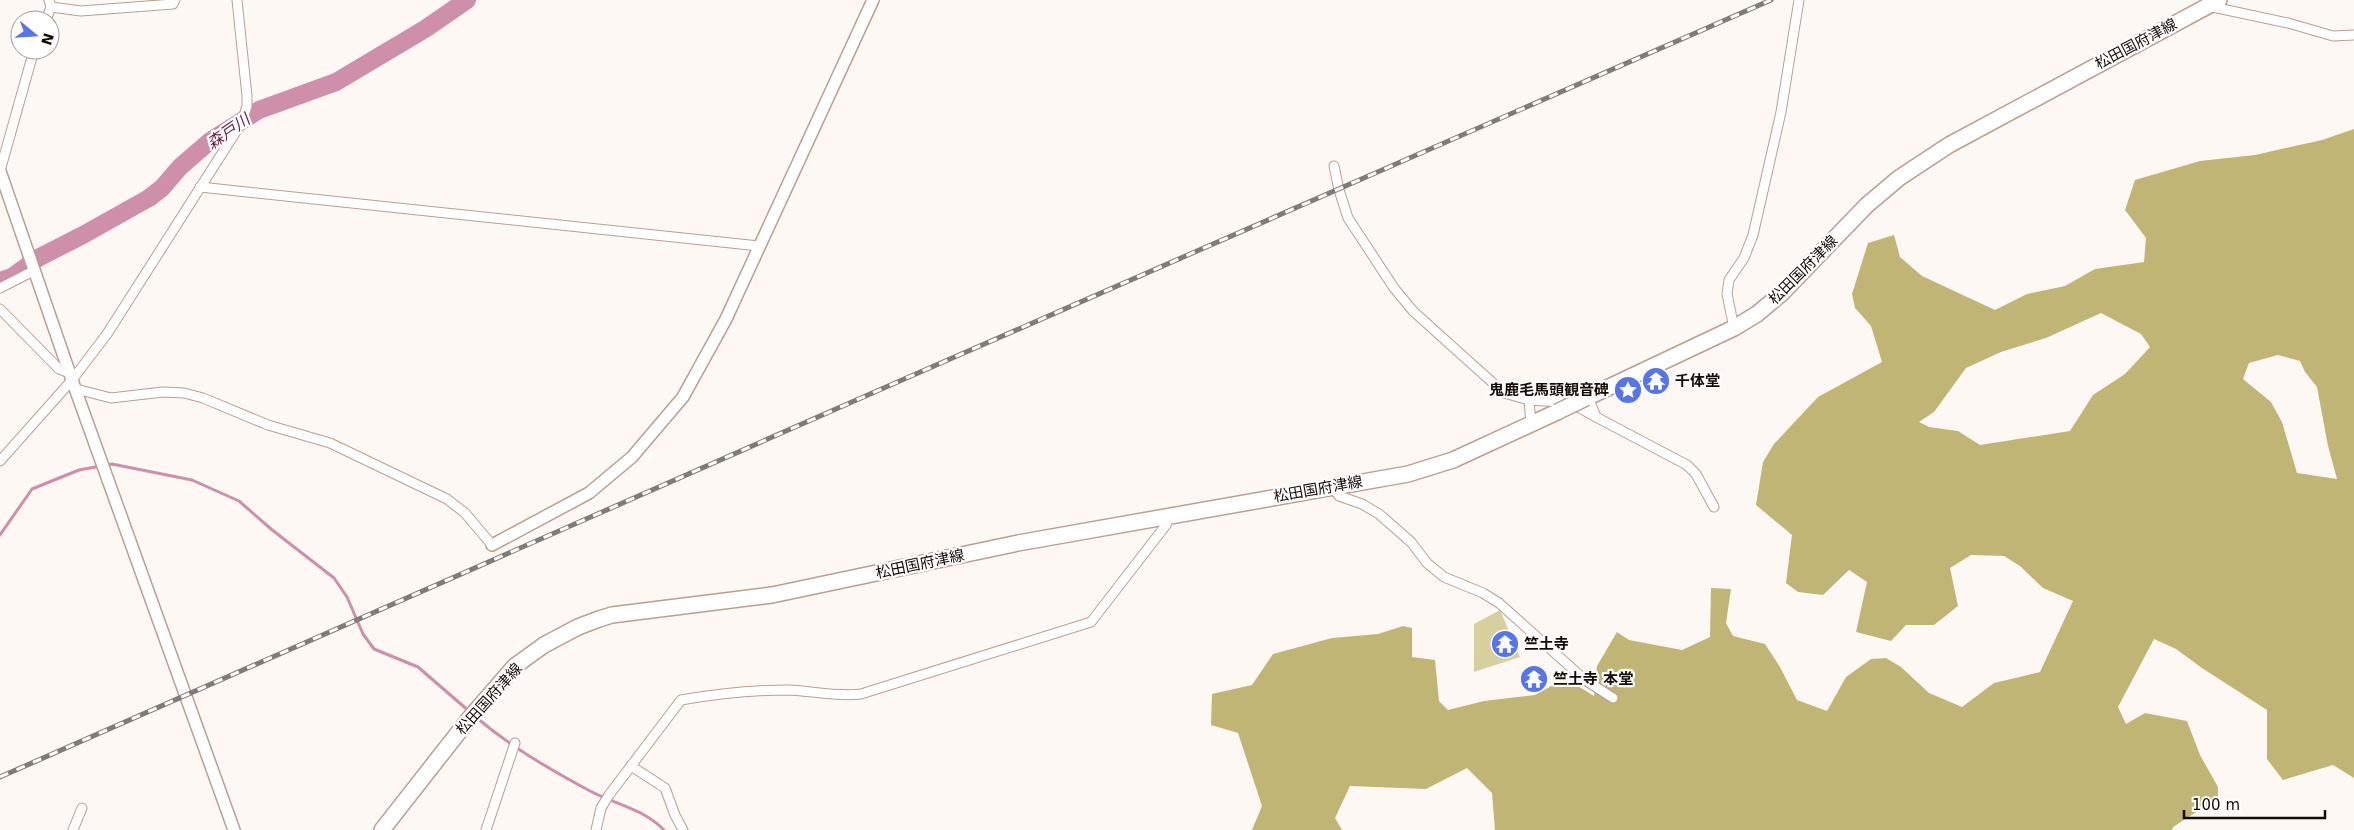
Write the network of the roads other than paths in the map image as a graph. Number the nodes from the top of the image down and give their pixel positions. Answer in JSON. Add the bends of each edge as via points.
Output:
{"nodes":[{"id":1,"x":174,"y":0,"type":"edge"},
{"id":2,"x":237,"y":0,"type":"edge"},
{"id":3,"x":873,"y":0,"type":"edge"},
{"id":4,"x":1799,"y":0,"type":"edge"},
{"id":5,"x":2213,"y":3,"type":"edge"},
{"id":6,"x":50,"y":4,"type":"edge"},
{"id":7,"x":2354,"y":35,"type":"edge"},
{"id":8,"x":30,"y":60,"type":"edge"},
{"id":9,"x":1334,"y":166,"type":"dead end"},
{"id":10,"x":0,"y":171,"type":"edge"},
{"id":11,"x":200,"y":187,"type":"junction"},
{"id":12,"x":759,"y":246,"type":"junction"},
{"id":13,"x":35,"y":270,"type":"junction"},
{"id":14,"x":0,"y":288,"type":"edge"},
{"id":15,"x":0,"y":309,"type":"edge"},
{"id":16,"x":1734,"y":328,"type":"junction"},
{"id":17,"x":72,"y":380,"type":"junction"},
{"id":18,"x":1587,"y":398,"type":"junction"},
{"id":19,"x":1529,"y":400,"type":"junction"},
{"id":20,"x":1596,"y":417,"type":"junction"},
{"id":21,"x":1531,"y":424,"type":"junction"},
{"id":22,"x":0,"y":461,"type":"edge"},
{"id":23,"x":1332,"y":487,"type":"junction"},
{"id":24,"x":1714,"y":507,"type":"dead end"},
{"id":25,"x":1170,"y":516,"type":"junction"},
{"id":26,"x":492,"y":544,"type":"joint"},
{"id":27,"x":1613,"y":698,"type":"dead end"},
{"id":28,"x":514,"y":746,"type":"dead end"},
{"id":29,"x":631,"y":766,"type":"junction"},
{"id":30,"x":82,"y":808,"type":"dead end"},
{"id":31,"x":73,"y":830,"type":"edge"},
{"id":32,"x":234,"y":830,"type":"edge"},
{"id":33,"x":382,"y":830,"type":"edge"},
{"id":34,"x":486,"y":830,"type":"edge"},
{"id":35,"x":596,"y":830,"type":"edge"},
{"id":36,"x":683,"y":830,"type":"edge"}],
"edges":[{"from":1,"to":6,"type":"street","via":[[173,4],[81,10]]},
{"from":2,"to":11,"type":"street","via":[[248,106],[242,122]]},
{"from":3,"to":12,"type":"street"},
{"from":4,"to":16,"type":"street","via":[[1781,112],[1753,235],[1744,258],[1729,280],[1726,294]]},
{"from":5,"to":7,"type":"street","via":[[2333,36]]},
{"from":5,"to":16,"type":"main road","name":"松田国府津線","via":[[1949,144],[1899,178],[1867,205],[1782,293]]},
{"from":8,"to":10,"type":"street"},
{"from":9,"to":19,"type":"street","via":[[1348,218],[1413,311],[1504,393]]},
{"from":10,"to":13,"type":"street"},
{"from":11,"to":12,"type":"street"},
{"from":11,"to":17,"type":"street","via":[[107,334]]},
{"from":12,"to":26,"type":"street","via":[[726,319],[683,396],[632,457],[590,492]]},
{"from":13,"to":14,"type":"street"},
{"from":13,"to":17,"type":"street"},
{"from":15,"to":17,"type":"street"},
{"from":16,"to":18,"type":"main road","name":"松田国府津線"},
{"from":17,"to":22,"type":"street"},
{"from":17,"to":26,"type":"street","via":[[111,398],[184,393],[268,425],[330,443],[447,499],[465,513]]},
{"from":17,"to":32,"type":"street"},
{"from":18,"to":20,"type":"street"},
{"from":18,"to":21,"type":"main road","name":"松田国府津線","bridge":true},
{"from":19,"to":20,"type":"street","via":[[1560,402]]},
{"from":19,"to":21,"type":"street"},
{"from":20,"to":24,"type":"street","via":[[1687,465],[1696,474]]},
{"from":21,"to":23,"type":"main road","name":"松田国府津線","via":[[1453,460],[1408,474]]},
{"from":23,"to":25,"type":"main road","name":"松田国府津線"},
{"from":23,"to":27,"type":"street","via":[[1338,496],[1379,514],[1444,577],[1499,602],[1584,680]]},
{"from":25,"to":29,"type":"street","via":[[1091,622],[861,694],[847,696],[788,690],[681,700]]},
{"from":25,"to":33,"type":"main road","name":"松田国府津線","via":[[1018,543],[772,595],[612,615],[578,627],[544,645],[515,666],[472,715]]},
{"from":28,"to":34,"type":"street"},
{"from":29,"to":35,"type":"street","via":[[603,804]]},
{"from":29,"to":36,"type":"street","via":[[665,788]]},
{"from":30,"to":31,"type":"street"}]}
